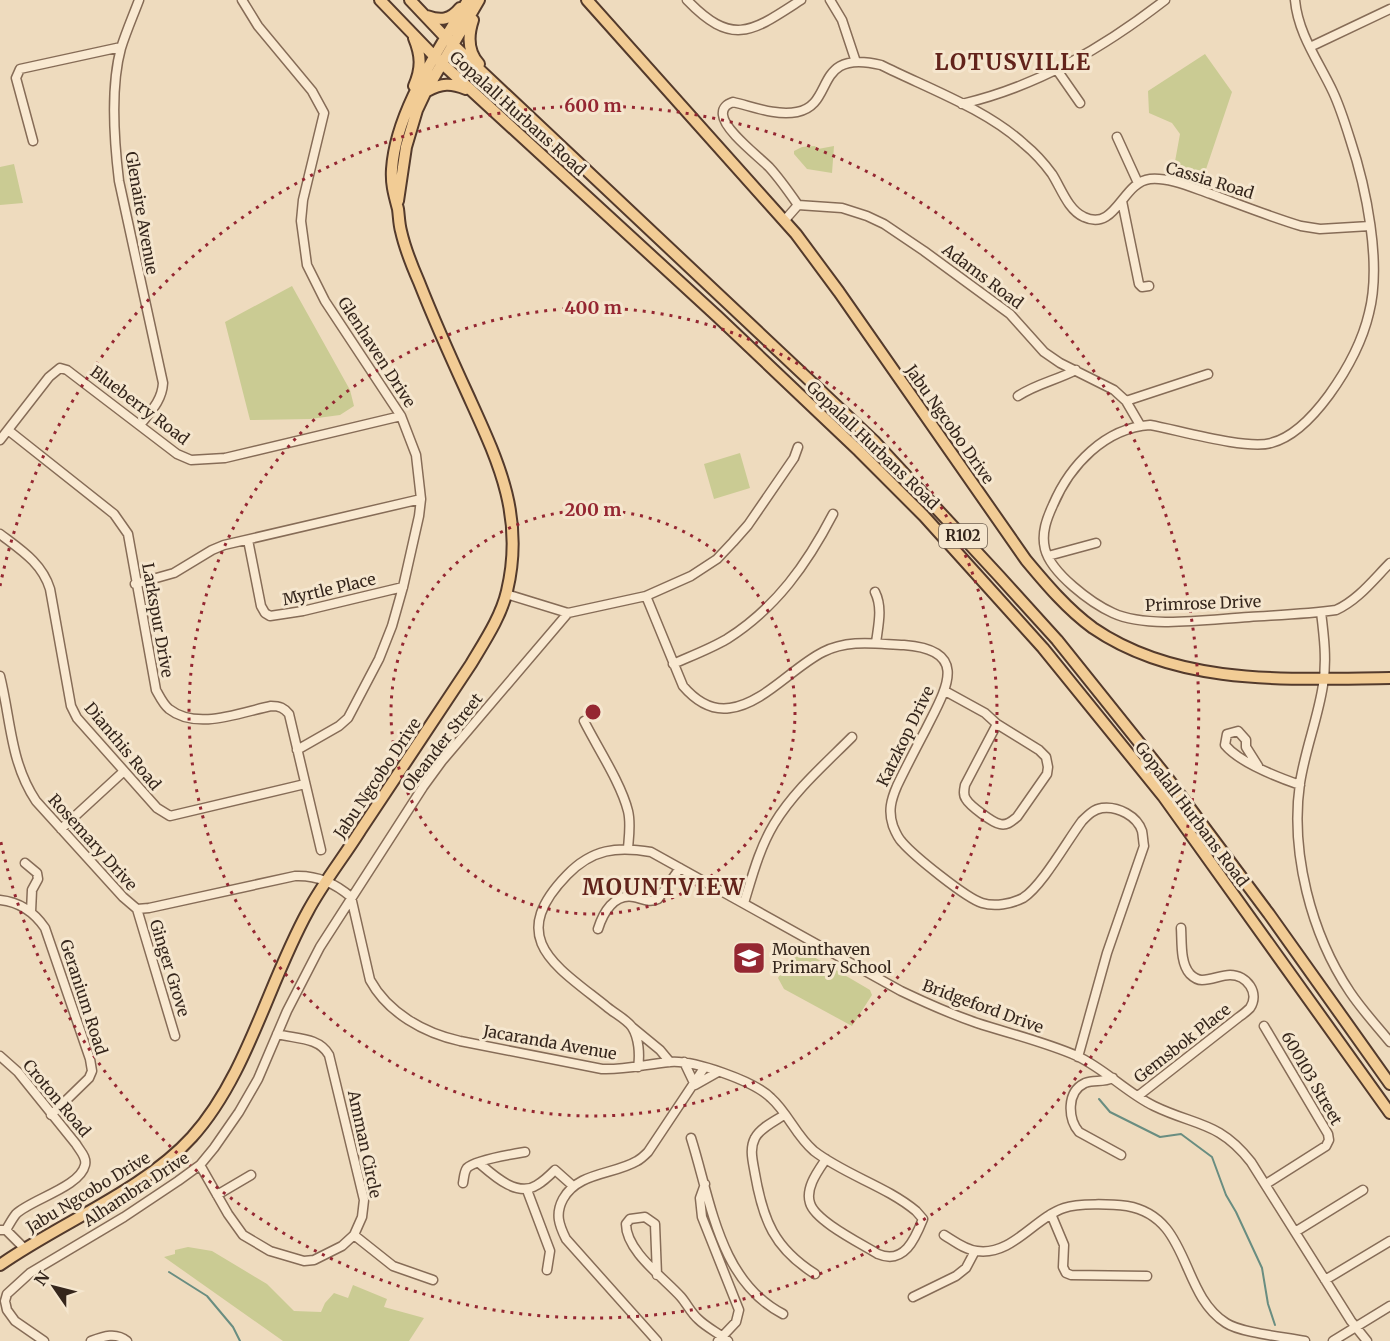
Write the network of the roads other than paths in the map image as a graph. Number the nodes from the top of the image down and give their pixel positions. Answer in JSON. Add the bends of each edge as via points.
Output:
{"nodes":[{"id":1,"x":139,"y":0,"type":"edge"},
{"id":2,"x":242,"y":0,"type":"edge"},
{"id":3,"x":380,"y":0,"type":"edge"},
{"id":4,"x":410,"y":0,"type":"edge"},
{"id":5,"x":468,"y":0,"type":"edge"},
{"id":6,"x":480,"y":0,"type":"edge"},
{"id":7,"x":587,"y":0,"type":"edge"},
{"id":8,"x":687,"y":0,"type":"edge"},
{"id":9,"x":801,"y":0,"type":"edge"},
{"id":10,"x":830,"y":0,"type":"edge"},
{"id":11,"x":1165,"y":0,"type":"edge"},
{"id":12,"x":1295,"y":0,"type":"edge"},
{"id":13,"x":1390,"y":9,"type":"edge"},
{"id":14,"x":424,"y":15,"type":"junction"},
{"id":15,"x":412,"y":33,"type":"junction"},
{"id":16,"x":450,"y":42,"type":"junction"},
{"id":17,"x":122,"y":47,"type":"junction"},
{"id":18,"x":1310,"y":47,"type":"junction"},
{"id":19,"x":439,"y":60,"type":"junction"},
{"id":20,"x":856,"y":62,"type":"junction"},
{"id":21,"x":1057,"y":70,"type":"junction"},
{"id":22,"x":426,"y":91,"type":"junction"},
{"id":23,"x":472,"y":92,"type":"junction"},
{"id":24,"x":504,"y":93,"type":"junction"},
{"id":25,"x":1080,"y":103,"type":"dead end"},
{"id":26,"x":962,"y":104,"type":"junction"},
{"id":27,"x":404,"y":117,"type":"junction"},
{"id":28,"x":1117,"y":137,"type":"dead end"},
{"id":29,"x":33,"y":141,"type":"dead end"},
{"id":30,"x":1138,"y":183,"type":"junction"},
{"id":31,"x":1122,"y":201,"type":"junction"},
{"id":32,"x":798,"y":205,"type":"junction"},
{"id":33,"x":397,"y":207,"type":"junction"},
{"id":34,"x":784,"y":221,"type":"junction"},
{"id":35,"x":1370,"y":226,"type":"junction"},
{"id":36,"x":1149,"y":286,"type":"dead end"},
{"id":37,"x":1076,"y":370,"type":"junction"},
{"id":38,"x":1208,"y":375,"type":"dead end"},
{"id":39,"x":1018,"y":396,"type":"dead end"},
{"id":40,"x":1126,"y":401,"type":"junction"},
{"id":41,"x":401,"y":416,"type":"junction"},
{"id":42,"x":140,"y":425,"type":"junction"},
{"id":43,"x":1140,"y":425,"type":"junction"},
{"id":44,"x":8,"y":430,"type":"junction"},
{"id":45,"x":0,"y":440,"type":"edge"},
{"id":46,"x":798,"y":447,"type":"dead end"},
{"id":47,"x":421,"y":499,"type":"junction"},
{"id":48,"x":833,"y":514,"type":"dead end"},
{"id":49,"x":0,"y":534,"type":"edge"},
{"id":50,"x":248,"y":540,"type":"junction"},
{"id":51,"x":1096,"y":543,"type":"dead end"},
{"id":52,"x":1048,"y":556,"type":"junction"},
{"id":53,"x":1390,"y":563,"type":"edge"},
{"id":54,"x":135,"y":584,"type":"junction"},
{"id":55,"x":403,"y":587,"type":"junction"},
{"id":56,"x":874,"y":592,"type":"dead end"},
{"id":57,"x":506,"y":594,"type":"junction"},
{"id":58,"x":646,"y":596,"type":"junction"},
{"id":59,"x":1321,"y":612,"type":"junction"},
{"id":60,"x":568,"y":613,"type":"junction"},
{"id":61,"x":876,"y":643,"type":"junction"},
{"id":62,"x":673,"y":664,"type":"junction"},
{"id":63,"x":0,"y":676,"type":"edge"},
{"id":64,"x":1324,"y":678,"type":"junction"},
{"id":65,"x":1390,"y":678,"type":"edge"},
{"id":66,"x":945,"y":691,"type":"junction"},
{"id":67,"x":584,"y":721,"type":"dead end"},
{"id":68,"x":997,"y":724,"type":"junction"},
{"id":69,"x":852,"y":737,"type":"dead end"},
{"id":70,"x":297,"y":750,"type":"junction"},
{"id":71,"x":1258,"y":766,"type":"junction"},
{"id":72,"x":123,"y":772,"type":"junction"},
{"id":73,"x":305,"y":784,"type":"junction"},
{"id":74,"x":1300,"y":785,"type":"junction"},
{"id":75,"x":61,"y":829,"type":"junction"},
{"id":76,"x":628,"y":848,"type":"junction"},
{"id":77,"x":321,"y":850,"type":"dead end"},
{"id":78,"x":26,"y":863,"type":"dead end"},
{"id":79,"x":680,"y":868,"type":"junction"},
{"id":80,"x":326,"y":880,"type":"junction"},
{"id":81,"x":351,"y":897,"type":"junction"},
{"id":82,"x":0,"y":900,"type":"edge"},
{"id":83,"x":744,"y":903,"type":"junction"},
{"id":84,"x":137,"y":909,"type":"junction"},
{"id":85,"x":31,"y":912,"type":"junction"},
{"id":86,"x":1181,"y":928,"type":"dead end"},
{"id":87,"x":598,"y":929,"type":"dead end"},
{"id":88,"x":632,"y":1026,"type":"junction"},
{"id":89,"x":1264,"y":1026,"type":"dead end"},
{"id":90,"x":277,"y":1034,"type":"junction"},
{"id":91,"x":176,"y":1036,"type":"dead end"},
{"id":92,"x":1390,"y":1042,"type":"edge"},
{"id":93,"x":0,"y":1056,"type":"edge"},
{"id":94,"x":1078,"y":1057,"type":"junction"},
{"id":95,"x":670,"y":1062,"type":"junction"},
{"id":96,"x":684,"y":1062,"type":"junction"},
{"id":97,"x":638,"y":1067,"type":"junction"},
{"id":98,"x":704,"y":1068,"type":"junction"},
{"id":99,"x":718,"y":1072,"type":"junction"},
{"id":100,"x":1113,"y":1078,"type":"junction"},
{"id":101,"x":1390,"y":1084,"type":"edge"},
{"id":102,"x":693,"y":1085,"type":"junction"},
{"id":103,"x":1138,"y":1096,"type":"junction"},
{"id":104,"x":1390,"y":1113,"type":"edge"},
{"id":105,"x":51,"y":1115,"type":"junction"},
{"id":106,"x":784,"y":1115,"type":"junction"},
{"id":107,"x":692,"y":1138,"type":"dead end"},
{"id":108,"x":525,"y":1152,"type":"dead end"},
{"id":109,"x":1121,"y":1155,"type":"dead end"},
{"id":110,"x":826,"y":1159,"type":"junction"},
{"id":111,"x":479,"y":1162,"type":"junction"},
{"id":112,"x":200,"y":1166,"type":"junction"},
{"id":113,"x":251,"y":1175,"type":"dead end"},
{"id":114,"x":463,"y":1183,"type":"dead end"},
{"id":115,"x":705,"y":1184,"type":"junction"},
{"id":116,"x":1266,"y":1184,"type":"junction"},
{"id":117,"x":573,"y":1186,"type":"junction"},
{"id":118,"x":527,"y":1190,"type":"junction"},
{"id":119,"x":1363,"y":1190,"type":"dead end"},
{"id":120,"x":217,"y":1196,"type":"junction"},
{"id":121,"x":1051,"y":1214,"type":"junction"},
{"id":122,"x":3,"y":1230,"type":"edge"},
{"id":123,"x":1295,"y":1232,"type":"junction"},
{"id":124,"x":354,"y":1235,"type":"junction"},
{"id":125,"x":944,"y":1235,"type":"dead end"},
{"id":126,"x":1390,"y":1241,"type":"edge"},
{"id":127,"x":24,"y":1248,"type":"junction"},
{"id":128,"x":975,"y":1251,"type":"junction"},
{"id":129,"x":0,"y":1265,"type":"edge"},
{"id":130,"x":547,"y":1270,"type":"dead end"},
{"id":131,"x":657,"y":1275,"type":"junction"},
{"id":132,"x":815,"y":1275,"type":"dead end"},
{"id":133,"x":1146,"y":1276,"type":"dead end"},
{"id":134,"x":433,"y":1280,"type":"dead end"},
{"id":135,"x":1325,"y":1280,"type":"junction"},
{"id":136,"x":913,"y":1297,"type":"dead end"},
{"id":137,"x":1390,"y":1306,"type":"edge"},
{"id":138,"x":783,"y":1314,"type":"dead end"},
{"id":139,"x":1356,"y":1329,"type":"junction"},
{"id":140,"x":723,"y":1339,"type":"edge"},
{"id":141,"x":1291,"y":1340,"type":"edge"},
{"id":142,"x":44,"y":1341,"type":"edge"},
{"id":143,"x":92,"y":1341,"type":"edge"},
{"id":144,"x":127,"y":1341,"type":"edge"},
{"id":145,"x":657,"y":1341,"type":"edge"},
{"id":146,"x":1305,"y":1341,"type":"edge"},
{"id":147,"x":1333,"y":1341,"type":"edge"},
{"id":148,"x":1367,"y":1341,"type":"edge"}],
"edges":[{"from":1,"to":17,"type":"street","name":"Glenaire Avenue"},
{"from":2,"to":41,"type":"street","name":"Glenhaven Drive","via":[[258,26],[312,91],[324,113],[303,200],[301,221],[307,265],[325,301]]},
{"from":3,"to":15,"type":"main road","name":"Gopalall Hurbans Road","number":"R102"},
{"from":4,"to":14,"type":"main road","name":"Gopalall Hurbans Road","number":"R102"},
{"from":5,"to":14,"type":"main road","via":[[449,18]]},
{"from":5,"to":16,"type":"main road","name":"Jabu Ngcobo Drive"},
{"from":6,"to":16,"type":"main road","name":"Jabu Ngcobo Drive"},
{"from":6,"to":24,"type":"main road","via":[[468,40],[474,58]]},
{"from":7,"to":34,"type":"main road","name":"Jabu Ngcobo Drive"},
{"from":8,"to":9,"type":"street","via":[[701,15],[739,31],[759,26]]},
{"from":10,"to":20,"type":"street","via":[[842,20]]},
{"from":11,"to":21,"type":"street"},
{"from":12,"to":18,"type":"street"},
{"from":13,"to":18,"type":"street"},
{"from":14,"to":16,"type":"main road","name":"Gopalall Hurbans Road","number":"R102"},
{"from":15,"to":19,"type":"main road","name":"Gopalall Hurbans Road","number":"R102"},
{"from":15,"to":27,"type":"main road","via":[[421,65]]},
{"from":16,"to":19,"type":"main road","name":"Jabu Ngcobo Drive"},
{"from":16,"to":24,"type":"main road","name":"Gopalall Hurbans Road","number":"R102"},
{"from":17,"to":29,"type":"street","via":[[20,69],[16,78]]},
{"from":17,"to":42,"type":"street","name":"Glenaire Avenue","via":[[116,76],[115,152],[163,383],[159,402]]},
{"from":18,"to":35,"type":"street","via":[[1343,115],[1367,200]]},
{"from":19,"to":22,"type":"main road","name":"Jabu Ngcobo Drive"},
{"from":19,"to":23,"type":"main road","name":"Gopalall Hurbans Road","number":"R102"},
{"from":19,"to":27,"type":"main road","name":"Jabu Ngcobo Drive"},
{"from":20,"to":26,"type":"street","via":[[881,65]]},
{"from":20,"to":32,"type":"street","via":[[833,71],[818,98],[806,110],[776,112],[733,102],[724,109],[730,129],[769,166]]},
{"from":21,"to":25,"type":"street"},
{"from":21,"to":26,"type":"street","via":[[1013,90]]},
{"from":22,"to":23,"type":"main road","via":[[448,84]]},
{"from":22,"to":33,"type":"main road","name":"Jabu Ngcobo Drive","via":[[411,125]]},
{"from":23,"to":104,"type":"main road","name":"Gopalall Hurbans Road","number":"R102","via":[[859,451],[980,577],[1163,796]]},
{"from":24,"to":101,"type":"main road","name":"Gopalall Hurbans Road","number":"R102","via":[[874,441],[1007,584],[1166,776]]},
{"from":26,"to":31,"type":"street","via":[[1022,142],[1045,165],[1082,217],[1105,218]]},
{"from":27,"to":33,"type":"main road","name":"Jabu Ngcobo Drive","via":[[392,170]]},
{"from":28,"to":30,"type":"street"},
{"from":30,"to":31,"type":"street"},
{"from":30,"to":35,"type":"street","name":"Cassia Road","via":[[1157,179],[1182,184],[1311,228]]},
{"from":31,"to":36,"type":"street","via":[[1140,284]]},
{"from":32,"to":34,"type":"street"},
{"from":32,"to":37,"type":"street","name":"Adams Road","via":[[842,208],[884,224],[1010,314],[1044,352]]},
{"from":33,"to":57,"type":"main road","name":"Jabu Ngcobo Drive","via":[[406,250],[506,487],[513,543]]},
{"from":34,"to":64,"type":"main road","name":"Jabu Ngcobo Drive","via":[[839,292],[1026,560],[1071,609],[1126,648],[1162,662],[1201,672]]},
{"from":35,"to":43,"type":"street","via":[[1373,283],[1366,322],[1340,380],[1303,424],[1281,439],[1261,445]]},
{"from":37,"to":39,"type":"street"},
{"from":37,"to":40,"type":"street","name":"Adams Road","via":[[1114,390]]},
{"from":38,"to":40,"type":"street"},
{"from":40,"to":43,"type":"street","name":"Adams Road"},
{"from":41,"to":42,"type":"street","name":"Blueberry Road","via":[[207,460],[191,460],[177,454]]},
{"from":41,"to":47,"type":"street","name":"Glenhaven Drive","via":[[416,455]]},
{"from":42,"to":44,"type":"street","name":"Blueberry Road","via":[[67,370],[60,369],[49,377]]},
{"from":43,"to":52,"type":"street","via":[[1089,452],[1065,479],[1046,521],[1044,539]]},
{"from":44,"to":45,"type":"street","name":"Blueberry Road"},
{"from":44,"to":54,"type":"street","name":"Larkspur Drive","via":[[122,522],[128,534]]},
{"from":46,"to":58,"type":"street","via":[[748,525],[717,559],[691,576]]},
{"from":47,"to":50,"type":"street"},
{"from":47,"to":55,"type":"street","name":"Glenhaven Drive"},
{"from":48,"to":62,"type":"street","via":[[808,559],[776,599],[726,639]]},
{"from":49,"to":72,"type":"street","name":"Dianthis Road","via":[[34,561],[46,577],[71,706]]},
{"from":50,"to":54,"type":"street","via":[[212,550],[174,573]]},
{"from":50,"to":55,"type":"street","name":"Myrtle Place","via":[[261,606],[270,616]]},
{"from":51,"to":52,"type":"street"},
{"from":52,"to":59,"type":"street","name":"Primrose Drive","via":[[1092,601],[1134,620]]},
{"from":53,"to":59,"type":"street","name":"Primrose Drive","via":[[1346,605]]},
{"from":54,"to":70,"type":"street","name":"Larkspur Drive","via":[[156,690],[164,704],[197,720],[278,706],[289,714]]},
{"from":55,"to":70,"type":"street","name":"Glenhaven Drive","via":[[392,626],[348,718]]},
{"from":56,"to":61,"type":"street","via":[[880,610]]},
{"from":57,"to":60,"type":"street"},
{"from":57,"to":80,"type":"main road","name":"Jabu Ngcobo Drive","via":[[471,664]]},
{"from":58,"to":60,"type":"street"},
{"from":58,"to":62,"type":"street","name":"Katzkop Drive"},
{"from":59,"to":64,"type":"street"},
{"from":60,"to":81,"type":"street","name":"Oleander Street","via":[[442,761]]},
{"from":61,"to":62,"type":"street","name":"Katzkop Drive","via":[[843,645],[823,652],[746,705],[727,709],[706,705],[692,697]]},
{"from":61,"to":66,"type":"street","name":"Katzkop Drive","via":[[931,649],[948,670]]},
{"from":63,"to":75,"type":"street","name":"Rosemary Drive","via":[[18,766],[36,801]]},
{"from":64,"to":65,"type":"main road","name":"Jabu Ngcobo Drive"},
{"from":64,"to":74,"type":"street"},
{"from":66,"to":68,"type":"street"},
{"from":66,"to":94,"type":"street","name":"Katzkop Drive","via":[[897,786],[890,814],[901,841],[970,898],[999,905],[1024,897],[1082,821],[1102,808],[1127,813],[1142,829],[1144,846],[1107,953]]},
{"from":67,"to":76,"type":"street","via":[[627,810]]},
{"from":68,"to":68,"type":"street","via":[[1039,750],[1048,767],[1017,817],[1002,825],[976,809],[964,794]]},
{"from":69,"to":83,"type":"street","via":[[796,792],[774,825],[759,855]]},
{"from":70,"to":73,"type":"street","name":"Larkspur Drive"},
{"from":71,"to":71,"type":"street","via":[[1225,745],[1227,734],[1238,731],[1243,735]]},
{"from":71,"to":74,"type":"street"},
{"from":72,"to":73,"type":"street","name":"Dianthis Road","via":[[157,808],[170,816]]},
{"from":72,"to":75,"type":"street"},
{"from":73,"to":77,"type":"street","name":"Larkspur Drive"},
{"from":74,"to":92,"type":"street","via":[[1299,853],[1319,931],[1350,992]]},
{"from":75,"to":84,"type":"street","name":"Rosemary Drive"},
{"from":76,"to":79,"type":"street","name":"Bridgeford Drive","via":[[651,852]]},
{"from":76,"to":88,"type":"street","name":"Bridgeford Drive","via":[[603,852],[576,865],[545,901],[538,930],[546,956]]},
{"from":78,"to":85,"type":"street","via":[[38,879],[32,890]]},
{"from":79,"to":83,"type":"street","name":"Bridgeford Drive"},
{"from":79,"to":87,"type":"street","via":[[658,899],[630,896],[614,902]]},
{"from":80,"to":81,"type":"street"},
{"from":80,"to":84,"type":"street","name":"Rosemary Drive","via":[[295,876]]},
{"from":80,"to":127,"type":"main road","name":"Jabu Ngcobo Drive","via":[[212,1113],[166,1162]]},
{"from":81,"to":90,"type":"street","name":"Alhambra Drive","via":[[320,947]]},
{"from":81,"to":97,"type":"street","name":"Jacaranda Avenue","via":[[370,980],[386,1003],[421,1028],[460,1041],[602,1069]]},
{"from":82,"to":85,"type":"street"},
{"from":83,"to":94,"type":"street","name":"Bridgeford Drive","via":[[931,1006]]},
{"from":84,"to":91,"type":"street","name":"Ginger Grove"},
{"from":85,"to":105,"type":"street","name":"Geranium Road","via":[[49,937],[92,1071],[81,1088]]},
{"from":86,"to":103,"type":"street","name":"Gemsbok Place","via":[[1183,961],[1188,972],[1202,980],[1240,977],[1249,982],[1253,998],[1250,1008]]},
{"from":88,"to":95,"type":"street","name":"Bridgeford Drive"},
{"from":88,"to":97,"type":"street","via":[[638,1044]]},
{"from":89,"to":116,"type":"street","name":"600103 Street","via":[[1329,1140],[1326,1146]]},
{"from":90,"to":112,"type":"street","name":"Alhambra Drive","via":[[239,1113]]},
{"from":90,"to":124,"type":"street","name":"Amman Circle","via":[[315,1041],[330,1055],[364,1200]]},
{"from":93,"to":105,"type":"street","name":"Croton Road","via":[[18,1072]]},
{"from":94,"to":100,"type":"street","name":"Bridgeford Drive"},
{"from":95,"to":96,"type":"street","name":"Jacaranda Avenue"},
{"from":95,"to":97,"type":"street","name":"Jacaranda Avenue"},
{"from":96,"to":98,"type":"street","name":"Jacaranda Avenue"},
{"from":96,"to":102,"type":"street"},
{"from":98,"to":99,"type":"street","name":"Jacaranda Avenue"},
{"from":98,"to":102,"type":"street"},
{"from":99,"to":102,"type":"street"},
{"from":99,"to":106,"type":"street","name":"Jacaranda Avenue","via":[[763,1091]]},
{"from":100,"to":103,"type":"street","name":"Bridgeford Drive"},
{"from":100,"to":109,"type":"street","via":[[1083,1084],[1076,1090],[1070,1108],[1079,1132]]},
{"from":102,"to":117,"type":"street","via":[[648,1152],[637,1161]]},
{"from":103,"to":116,"type":"street","name":"Bridgeford Drive","via":[[1162,1110],[1215,1129],[1241,1148]]},
{"from":105,"to":122,"type":"street","name":"Croton Road","via":[[76,1144],[86,1164],[74,1180],[18,1213]]},
{"from":106,"to":110,"type":"street","name":"Jacaranda Avenue","via":[[801,1138]]},
{"from":106,"to":132,"type":"street","via":[[759,1132],[753,1143],[759,1194],[765,1218],[779,1242]]},
{"from":107,"to":115,"type":"street"},
{"from":108,"to":111,"type":"street"},
{"from":110,"to":110,"type":"street","name":"Jacaranda Avenue","via":[[882,1189],[923,1219],[903,1253],[888,1258],[879,1254],[814,1211],[809,1203],[810,1192]]},
{"from":111,"to":114,"type":"street","via":[[467,1168]]},
{"from":111,"to":118,"type":"street","via":[[507,1184]]},
{"from":112,"to":120,"type":"street"},
{"from":112,"to":142,"type":"street","name":"Alhambra Drive","via":[[14,1285],[5,1301],[7,1310],[15,1321]]},
{"from":113,"to":120,"type":"street"},
{"from":115,"to":138,"type":"street","via":[[732,1263],[753,1292]]},
{"from":115,"to":140,"type":"street","via":[[700,1198],[702,1217],[739,1310],[736,1322]]},
{"from":116,"to":123,"type":"street","name":"Bridgeford Drive"},
{"from":117,"to":118,"type":"street","via":[[555,1170]]},
{"from":117,"to":145,"type":"street","via":[[559,1209],[560,1227],[566,1239]]},
{"from":118,"to":130,"type":"street","via":[[550,1251]]},
{"from":119,"to":123,"type":"street"},
{"from":120,"to":124,"type":"street","via":[[243,1235],[270,1251],[304,1261],[342,1246]]},
{"from":121,"to":128,"type":"street","via":[[1000,1249]]},
{"from":121,"to":133,"type":"street","via":[[1064,1245],[1066,1273]]},
{"from":121,"to":141,"type":"street","via":[[1066,1207],[1125,1206],[1151,1214],[1172,1235],[1201,1297],[1220,1319],[1228,1325]]},
{"from":122,"to":127,"type":"street"},
{"from":123,"to":135,"type":"street","name":"Bridgeford Drive"},
{"from":124,"to":134,"type":"street","via":[[393,1266]]},
{"from":125,"to":128,"type":"street"},
{"from":126,"to":135,"type":"street"},
{"from":127,"to":129,"type":"main road","name":"Jabu Ngcobo Drive"},
{"from":128,"to":136,"type":"street","via":[[966,1268]]},
{"from":131,"to":131,"type":"street","via":[[626,1231],[630,1219],[645,1217],[655,1224]]},
{"from":131,"to":140,"type":"street","via":[[698,1319]]},
{"from":135,"to":139,"type":"street","name":"Bridgeford Drive"},
{"from":137,"to":139,"type":"street"},
{"from":139,"to":147,"type":"street"},
{"from":139,"to":148,"type":"street","name":"Bridgeford Drive"},
{"from":141,"to":146,"type":"street"},
{"from":143,"to":144,"type":"street","via":[[114,1335]]}]}
